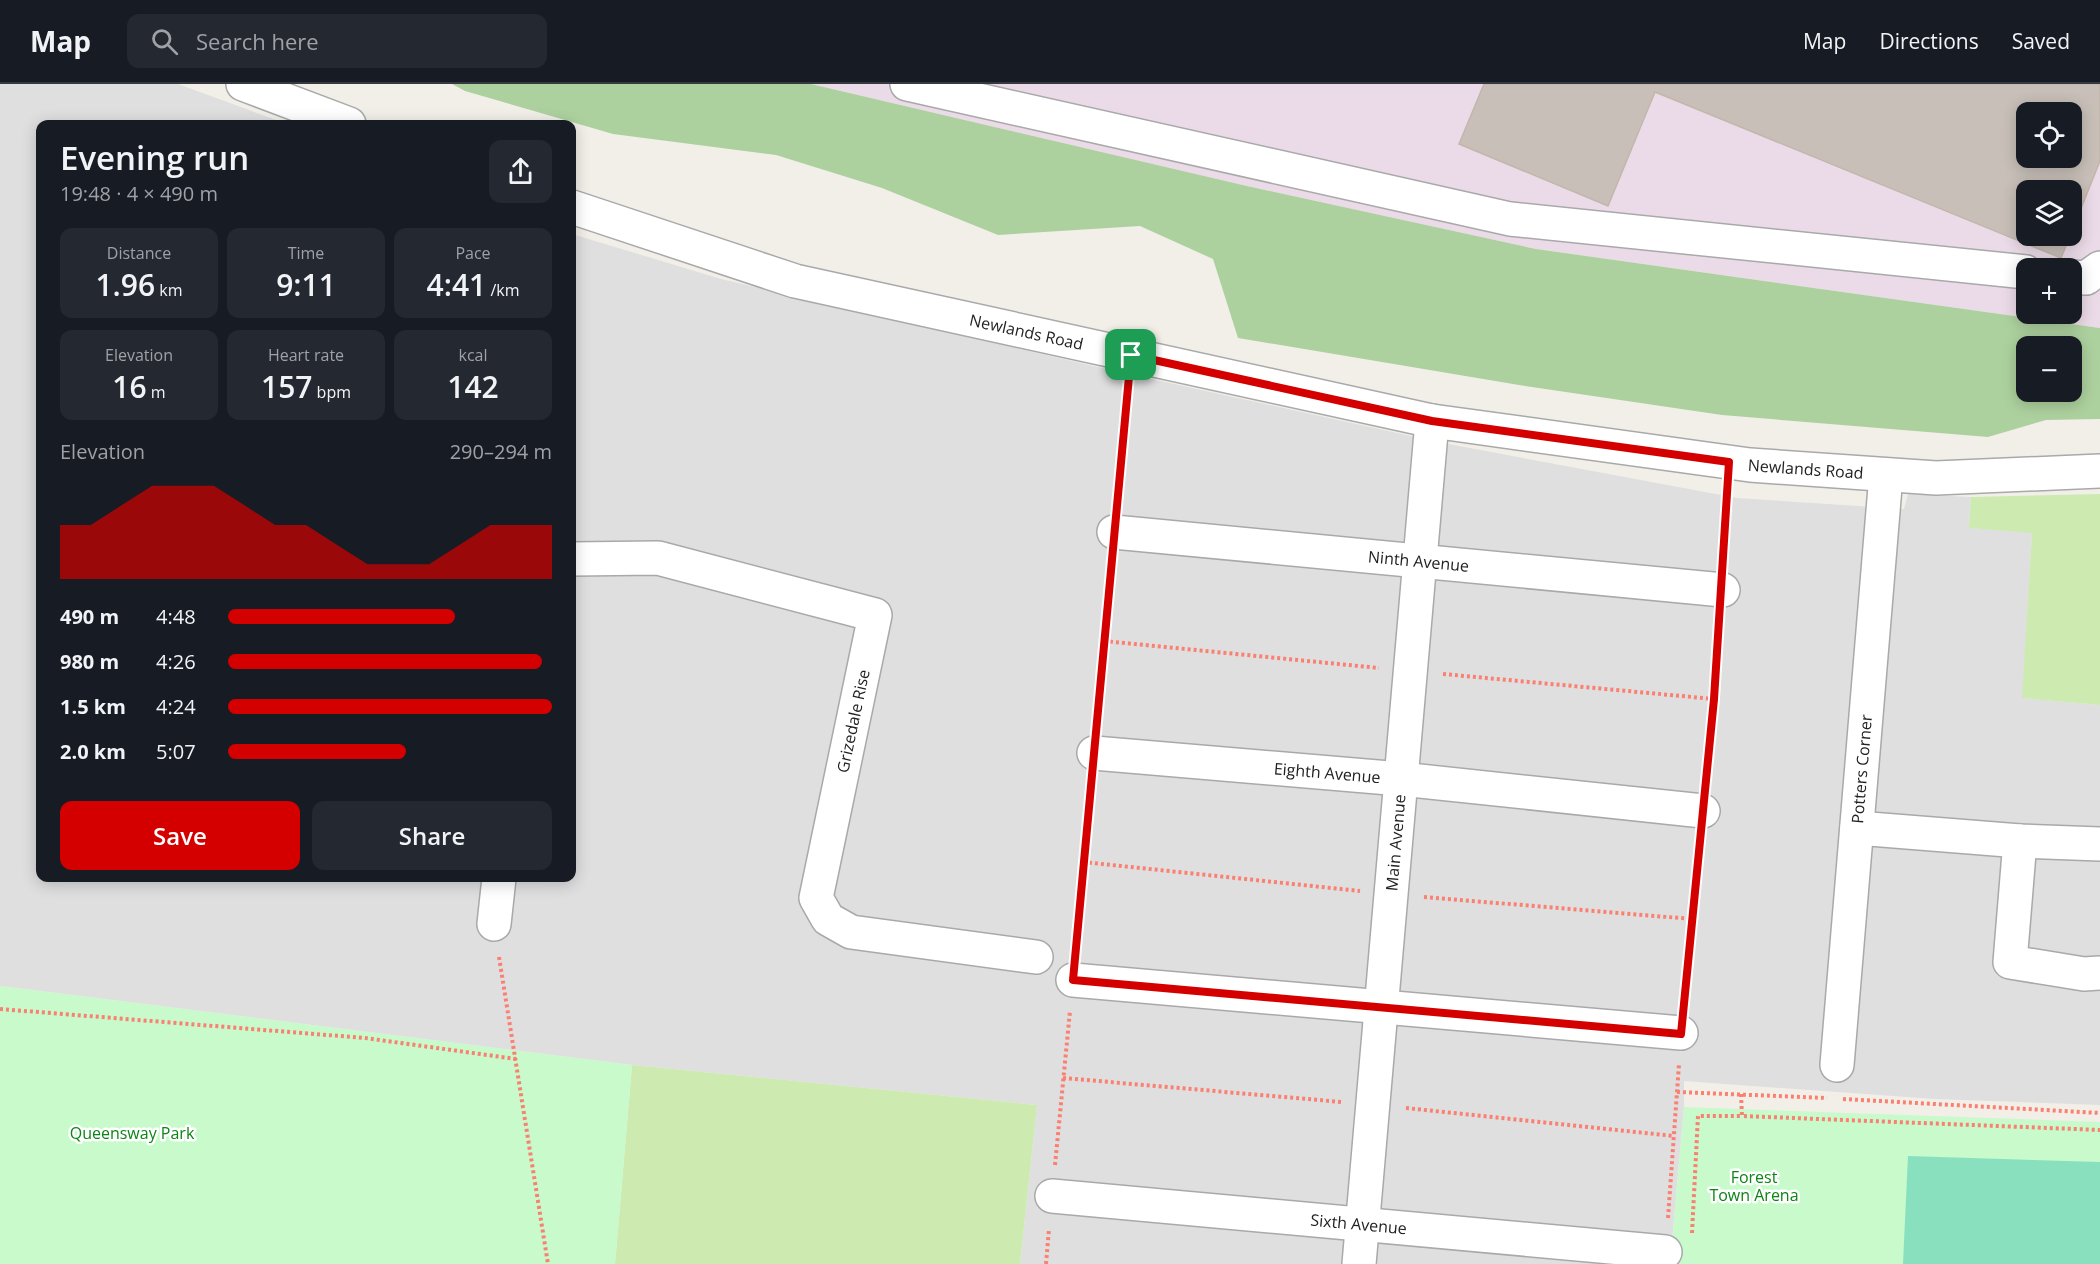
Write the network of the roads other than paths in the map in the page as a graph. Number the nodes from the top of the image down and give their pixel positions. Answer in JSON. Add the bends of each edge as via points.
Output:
{"nodes":[{"id":1,"x":243,"y":84,"type":"edge"},
{"id":2,"x":907,"y":84,"type":"edge"},
{"id":3,"x":338,"y":120,"type":"edge"},
{"id":4,"x":576,"y":208,"type":"edge"},
{"id":5,"x":2100,"y":268,"type":"edge"},
{"id":6,"x":2016,"y":271,"type":"edge"},
{"id":7,"x":2082,"y":278,"type":"edge"},
{"id":8,"x":1432,"y":421,"type":"junction"},
{"id":9,"x":2100,"y":471,"type":"edge"},
{"id":10,"x":1886,"y":475,"type":"junction"},
{"id":11,"x":1114,"y":532,"type":"road end"},
{"id":12,"x":576,"y":560,"type":"edge"},
{"id":13,"x":1420,"y":560,"type":"junction"},
{"id":14,"x":1723,"y":590,"type":"road end"},
{"id":15,"x":1094,"y":753,"type":"road end"},
{"id":16,"x":1401,"y":779,"type":"junction"},
{"id":17,"x":1703,"y":811,"type":"road end"},
{"id":18,"x":1857,"y":828,"type":"junction"},
{"id":19,"x":2020,"y":841,"type":"junction"},
{"id":20,"x":2100,"y":844,"type":"edge"},
{"id":21,"x":498,"y":882,"type":"edge"},
{"id":22,"x":494,"y":924,"type":"road end"},
{"id":23,"x":1036,"y":957,"type":"dead end"},
{"id":24,"x":2100,"y":973,"type":"edge"},
{"id":25,"x":1073,"y":980,"type":"road end"},
{"id":26,"x":1381,"y":1007,"type":"junction"},
{"id":27,"x":1681,"y":1034,"type":"road end"},
{"id":28,"x":1837,"y":1065,"type":"dead end"},
{"id":29,"x":1052,"y":1196,"type":"road end"},
{"id":30,"x":1362,"y":1225,"type":"junction"},
{"id":31,"x":1679,"y":1247,"type":"road end"},
{"id":32,"x":1359,"y":1264,"type":"edge"}],
"edges":[{"from":1,"to":3,"type":"street"},
{"from":2,"to":6,"type":"street","via":[[1510,219]]},
{"from":4,"to":8,"type":"street","name":"Newlands Road","via":[[795,281]]},
{"from":5,"to":7,"type":"street"},
{"from":8,"to":10,"type":"street","name":"Newlands Road","via":[[1729,462]]},
{"from":8,"to":13,"type":"street","name":"Main Avenue"},
{"from":9,"to":10,"type":"street","name":"Newlands Road","via":[[1936,478]]},
{"from":10,"to":18,"type":"street","name":"Potters Corner"},
{"from":11,"to":13,"type":"street","name":"Ninth Avenue"},
{"from":12,"to":23,"type":"street","name":"Grizedale Rise","via":[[658,558],[875,615],[816,898],[828,919],[851,932]]},
{"from":13,"to":14,"type":"street","name":"Ninth Avenue"},
{"from":13,"to":16,"type":"street","name":"Main Avenue"},
{"from":15,"to":16,"type":"street","name":"Eighth Avenue"},
{"from":16,"to":17,"type":"street","name":"Eighth Avenue"},
{"from":16,"to":26,"type":"street","name":"Main Avenue"},
{"from":18,"to":19,"type":"street"},
{"from":18,"to":28,"type":"street","name":"Potters Corner"},
{"from":19,"to":20,"type":"street"},
{"from":19,"to":24,"type":"street","via":[[2010,962]]},
{"from":21,"to":22,"type":"street"},
{"from":25,"to":26,"type":"street"},
{"from":26,"to":27,"type":"street"},
{"from":26,"to":30,"type":"street","name":"Main Avenue"},
{"from":29,"to":30,"type":"street","name":"Sixth Avenue"},
{"from":30,"to":31,"type":"street","name":"Sixth Avenue"},
{"from":30,"to":32,"type":"street","name":"Main Avenue"}]}
